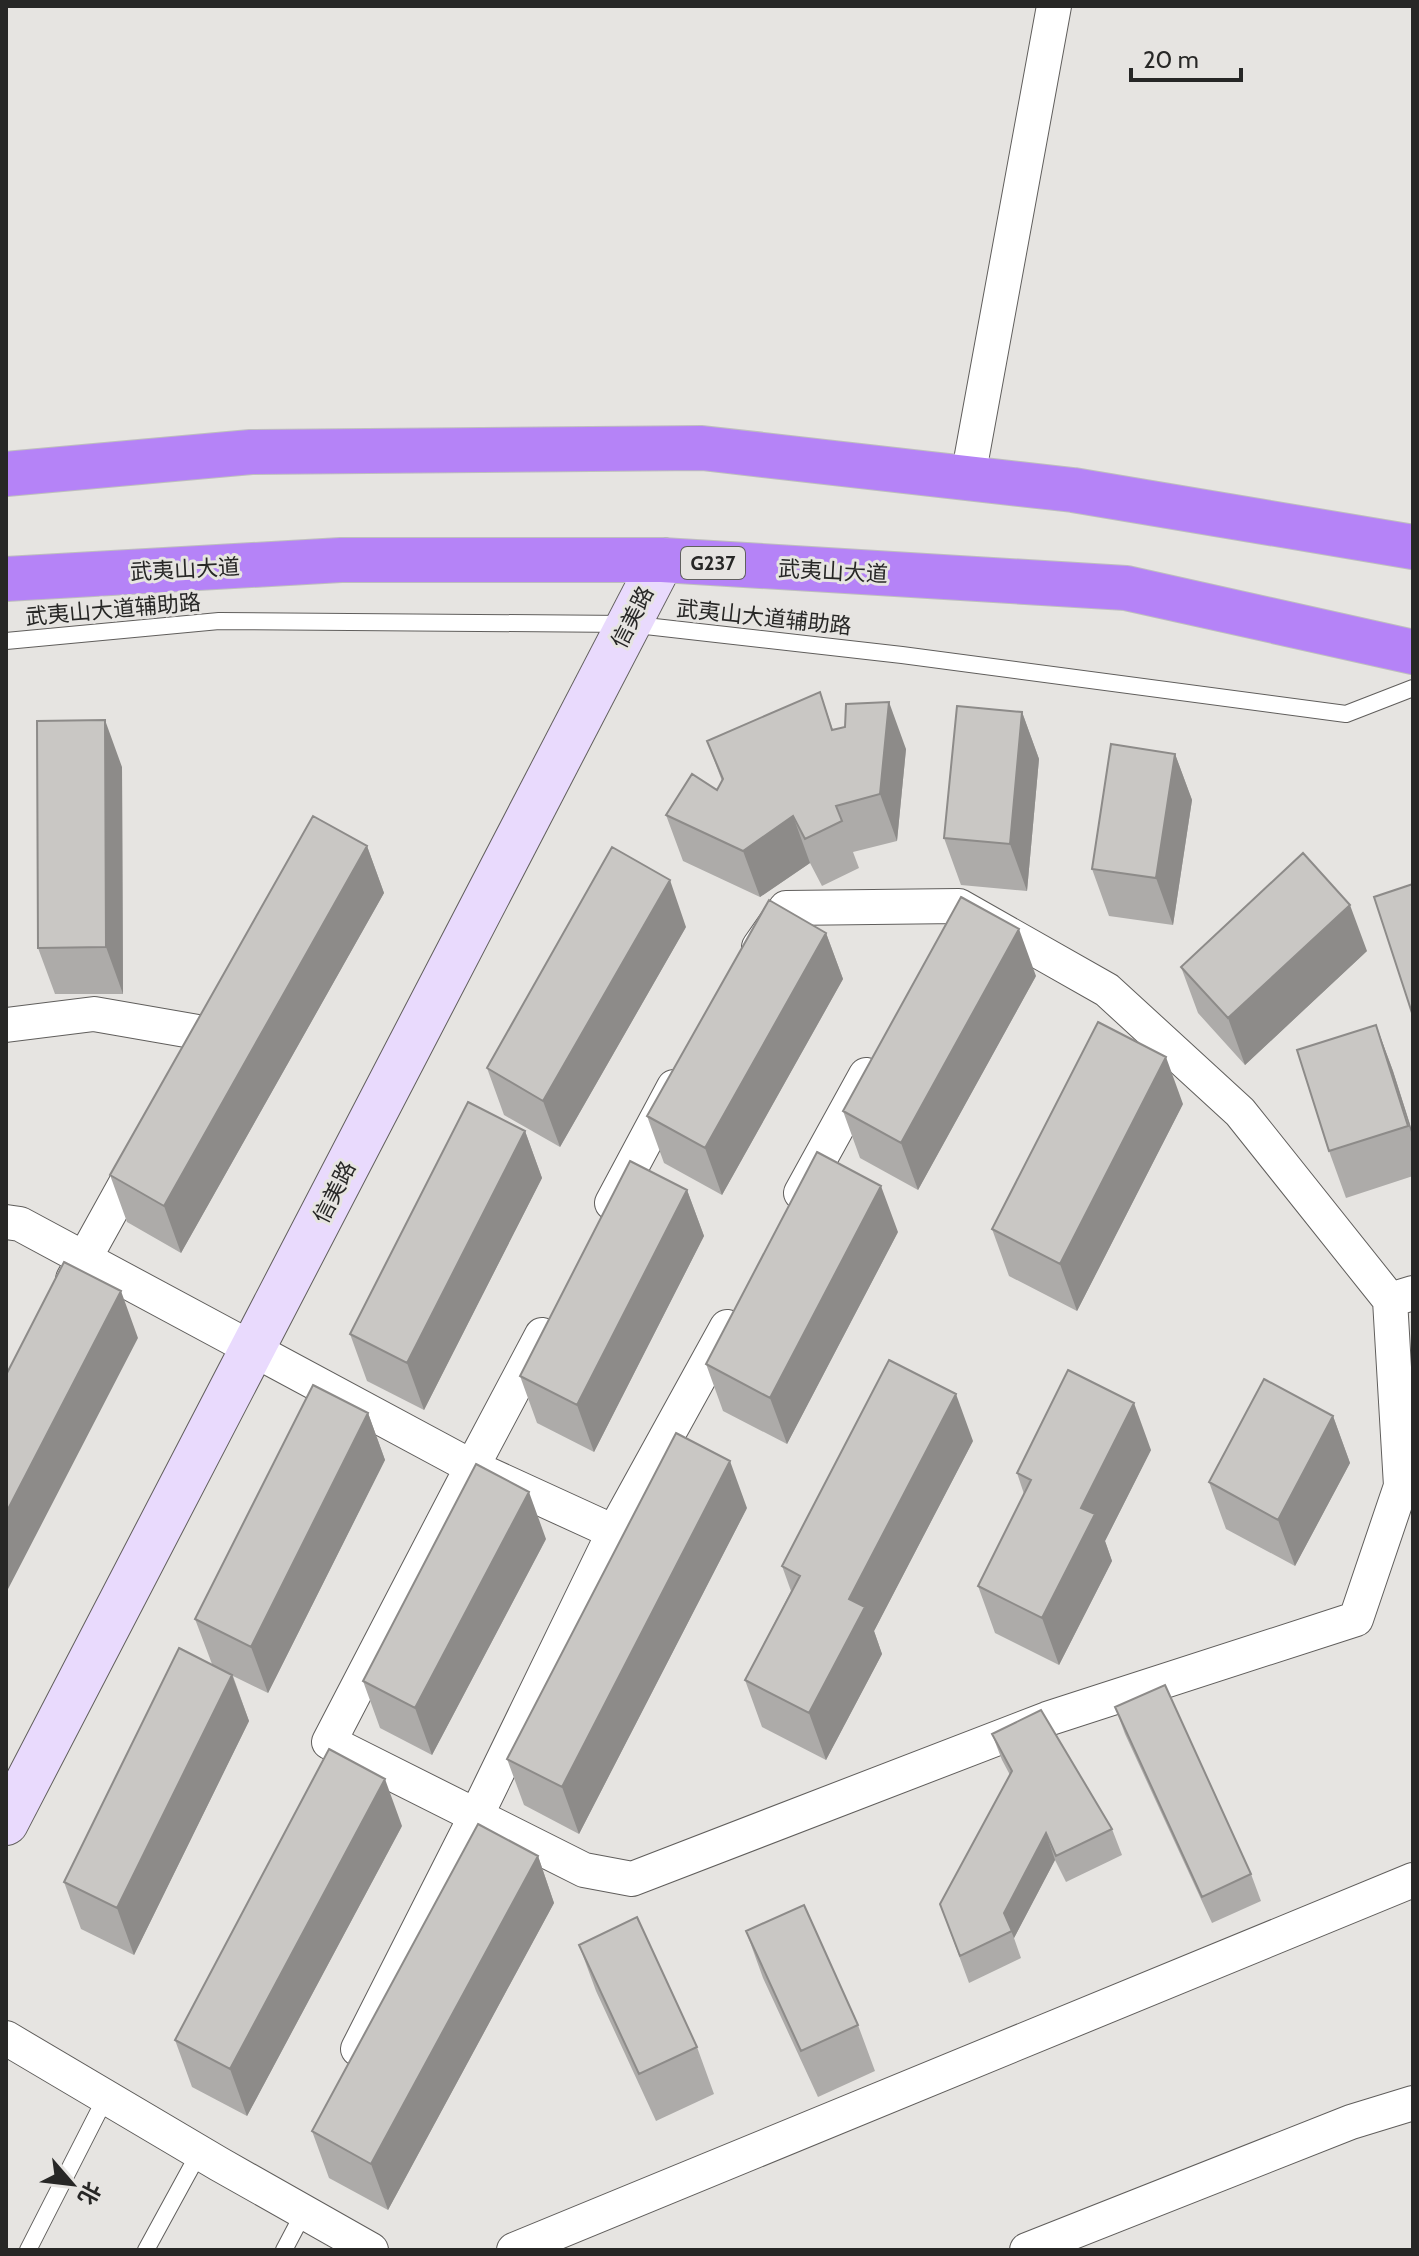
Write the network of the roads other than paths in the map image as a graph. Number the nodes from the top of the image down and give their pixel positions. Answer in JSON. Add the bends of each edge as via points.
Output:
{"nodes":[{"id":1,"x":1054,"y":6,"type":"edge"},
{"id":2,"x":6,"y":474,"type":"edge"},
{"id":3,"x":968,"y":477,"type":"junction"},
{"id":4,"x":1413,"y":547,"type":"edge"},
{"id":5,"x":662,"y":560,"type":"junction"},
{"id":6,"x":6,"y":579,"type":"edge"},
{"id":7,"x":628,"y":624,"type":"junction"},
{"id":8,"x":6,"y":641,"type":"edge"},
{"id":9,"x":1413,"y":652,"type":"edge"},
{"id":10,"x":1413,"y":688,"type":"edge"},
{"id":11,"x":742,"y":970,"type":"edge"},
{"id":12,"x":6,"y":1025,"type":"edge"},
{"id":13,"x":882,"y":1045,"type":"edge"},
{"id":14,"x":686,"y":1063,"type":"edge"},
{"id":15,"x":190,"y":1067,"type":"edge"},
{"id":16,"x":156,"y":1129,"type":"edge"},
{"id":17,"x":6,"y":1222,"type":"edge"},
{"id":18,"x":783,"y":1226,"type":"edge"},
{"id":19,"x":598,"y":1230,"type":"edge"},
{"id":20,"x":84,"y":1259,"type":"junction"},
{"id":21,"x":744,"y":1296,"type":"edge"},
{"id":22,"x":1402,"y":1297,"type":"edge"},
{"id":23,"x":55,"y":1312,"type":"edge"},
{"id":24,"x":553,"y":1314,"type":"edge"},
{"id":25,"x":251,"y":1350,"type":"junction"},
{"id":26,"x":472,"y":1467,"type":"junction"},
{"id":27,"x":614,"y":1532,"type":"junction"},
{"id":28,"x":476,"y":1816,"type":"junction"},
{"id":29,"x":6,"y":1823,"type":"edge"},
{"id":30,"x":1413,"y":1880,"type":"edge"},
{"id":31,"x":6,"y":2038,"type":"edge"},
{"id":32,"x":340,"y":2084,"type":"edge"},
{"id":33,"x":106,"y":2097,"type":"junction"},
{"id":34,"x":1413,"y":2103,"type":"edge"},
{"id":35,"x":199,"y":2153,"type":"junction"},
{"id":36,"x":304,"y":2212,"type":"junction"},
{"id":37,"x":28,"y":2250,"type":"edge"},
{"id":38,"x":146,"y":2250,"type":"edge"},
{"id":39,"x":284,"y":2250,"type":"edge"},
{"id":40,"x":371,"y":2250,"type":"edge"},
{"id":41,"x":514,"y":2250,"type":"edge"},
{"id":42,"x":1027,"y":2250,"type":"edge"}],
"edges":[{"from":1,"to":3,"type":"street"},
{"from":2,"to":3,"type":"highway","via":[[251,452],[702,448]]},
{"from":3,"to":4,"type":"highway"},
{"from":5,"to":6,"type":"highway","name":"武夷山大道","number":"G237","via":[[341,560]]},
{"from":5,"to":7,"type":"street","name":"信美路"},
{"from":5,"to":9,"type":"highway","name":"武夷山大道","number":"G237","via":[[1126,588]]},
{"from":7,"to":8,"type":"lane","name":"武夷山大道辅助路","via":[[219,621]]},
{"from":7,"to":10,"type":"lane","name":"武夷山大道辅助路","via":[[1346,714]]},
{"from":7,"to":25,"type":"street","name":"信美路"},
{"from":11,"to":22,"type":"street","via":[[786,908],[951,920],[1107,990],[1240,1112]]},
{"from":12,"to":15,"type":"street","via":[[94,1014],[216,1020]]},
{"from":13,"to":18,"type":"street"},
{"from":14,"to":19,"type":"street"},
{"from":16,"to":20,"type":"street"},
{"from":17,"to":20,"type":"street","via":[[20,1224]]},
{"from":20,"to":23,"type":"street"},
{"from":20,"to":25,"type":"street"},
{"from":21,"to":27,"type":"street"},
{"from":22,"to":28,"type":"street","via":[[1401,1486],[1356,1619],[1047,1719],[632,1879],[584,1870]]},
{"from":24,"to":26,"type":"street"},
{"from":25,"to":26,"type":"street"},
{"from":25,"to":29,"type":"street","name":"信美路"},
{"from":26,"to":27,"type":"street"},
{"from":26,"to":28,"type":"street","via":[[329,1742]]},
{"from":27,"to":28,"type":"street"},
{"from":28,"to":32,"type":"street"},
{"from":30,"to":41,"type":"street"},
{"from":31,"to":33,"type":"street"},
{"from":33,"to":35,"type":"street"},
{"from":33,"to":37,"type":"lane"},
{"from":34,"to":42,"type":"street","via":[[1351,2122]]},
{"from":35,"to":36,"type":"street"},
{"from":35,"to":38,"type":"lane"},
{"from":36,"to":39,"type":"lane"},
{"from":36,"to":40,"type":"street"}]}
